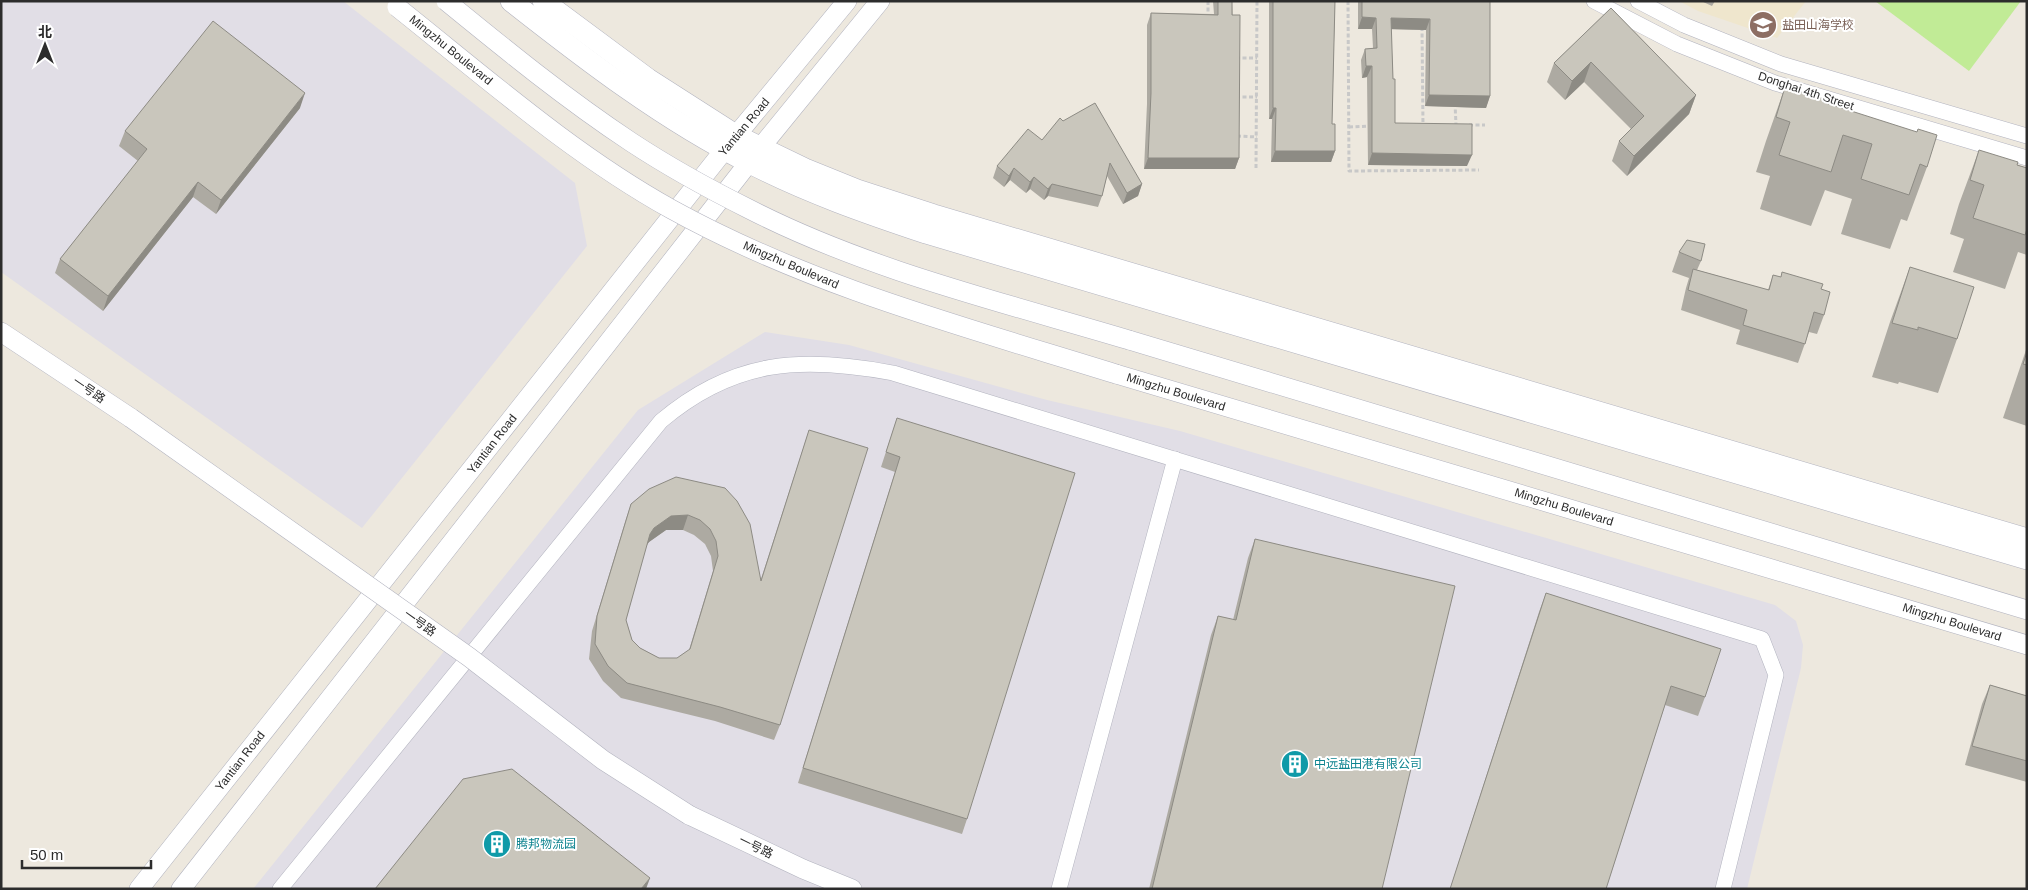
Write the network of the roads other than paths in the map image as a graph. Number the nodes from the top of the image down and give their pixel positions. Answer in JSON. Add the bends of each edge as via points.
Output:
{"nodes":[{"id":1,"x":446,"y":1,"type":"edge"},
{"id":2,"x":511,"y":1,"type":"edge"},
{"id":3,"x":543,"y":1,"type":"edge"},
{"id":4,"x":847,"y":1,"type":"edge"},
{"id":5,"x":880,"y":1,"type":"edge"},
{"id":6,"x":1594,"y":1,"type":"edge"},
{"id":7,"x":1638,"y":1,"type":"edge"},
{"id":8,"x":394,"y":4,"type":"edge"},
{"id":9,"x":2027,"y":136,"type":"edge"},
{"id":10,"x":731,"y":143,"type":"junction"},
{"id":11,"x":755,"y":155,"type":"junction"},
{"id":12,"x":2027,"y":158,"type":"edge"},
{"id":13,"x":1,"y":332,"type":"edge"},
{"id":14,"x":1176,"y":459,"type":"junction"},
{"id":15,"x":2027,"y":539,"type":"edge"},
{"id":16,"x":2027,"y":559,"type":"edge"},
{"id":17,"x":2027,"y":610,"type":"edge"},
{"id":18,"x":2027,"y":644,"type":"edge"},
{"id":19,"x":469,"y":657,"type":"junction"},
{"id":20,"x":139,"y":889,"type":"edge"},
{"id":21,"x":181,"y":889,"type":"edge"},
{"id":22,"x":280,"y":889,"type":"edge"},
{"id":23,"x":852,"y":889,"type":"edge"},
{"id":24,"x":1059,"y":889,"type":"edge"},
{"id":25,"x":1723,"y":889,"type":"edge"}],
"edges":[{"from":1,"to":17,"type":"street","bridge":true,"via":[[577,105],[689,178],[751,210],[877,263]]},
{"from":2,"to":10,"type":"main road","via":[[570,47],[699,135]]},
{"from":3,"to":10,"type":"main road"},
{"from":4,"to":10,"type":"street","name":"Yantian Road"},
{"from":5,"to":11,"type":"street","name":"Yantian Road"},
{"from":6,"to":12,"type":"street","name":"Donghai 4th Street","via":[[1678,44],[1775,83]]},
{"from":7,"to":9,"type":"street","name":"Donghai 4th Street","via":[[1684,25],[1781,64]]},
{"from":8,"to":18,"type":"street","name":"Mingzhu Boulevard","bridge":true,"via":[[608,170],[669,208],[732,241],[797,269],[862,294],[1116,374]]},
{"from":10,"to":11,"type":"main road"},
{"from":10,"to":20,"type":"street","name":"Yantian Road"},
{"from":11,"to":15,"type":"main road","via":[[805,169],[934,215]]},
{"from":11,"to":16,"type":"main road","via":[[850,208],[926,233]]},
{"from":11,"to":21,"type":"street","name":"Yantian Road"},
{"from":13,"to":19,"type":"street","name":"一号路","bridge":true,"via":[[130,418]]},
{"from":14,"to":19,"type":"street","via":[[893,373],[822,363],[782,364],[747,372],[684,402],[661,421]]},
{"from":14,"to":24,"type":"street"},
{"from":14,"to":25,"type":"street","via":[[1762,639],[1776,675]]},
{"from":19,"to":22,"type":"street"},
{"from":19,"to":23,"type":"street","name":"一号路","bridge":true,"via":[[603,760],[689,814]]}]}
